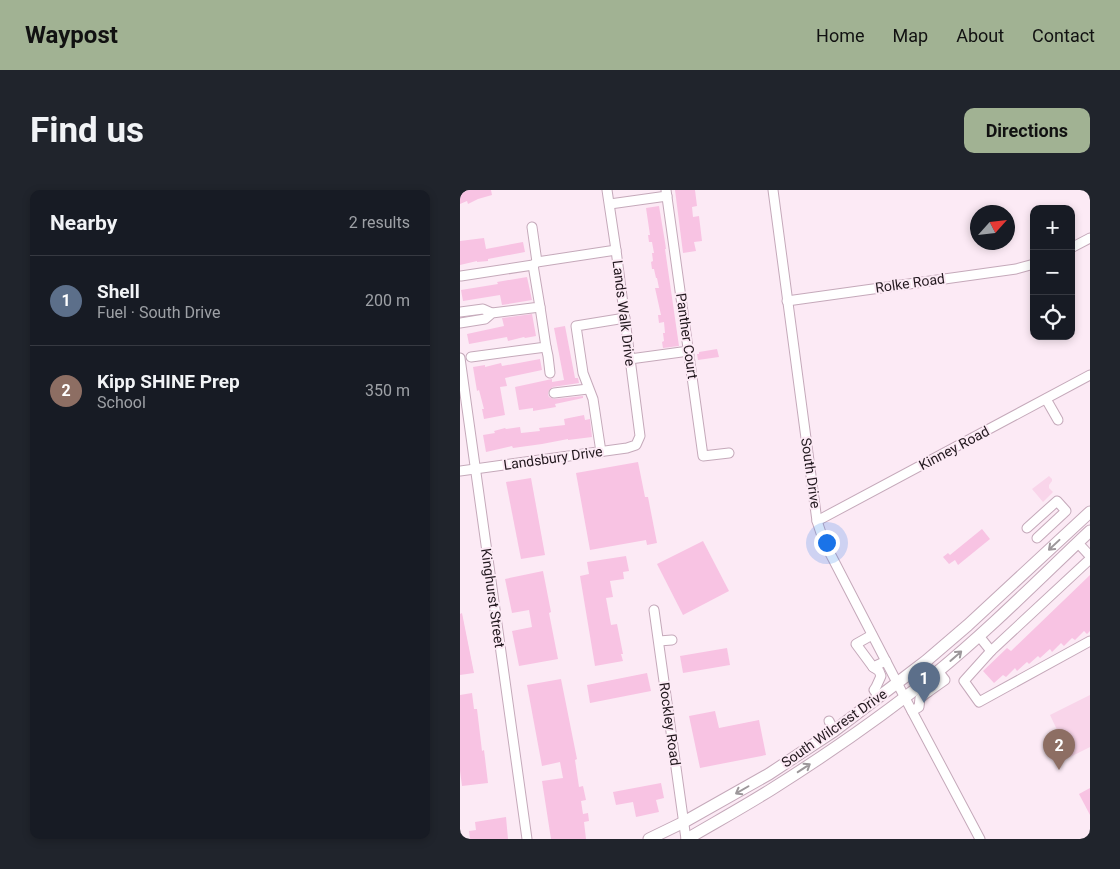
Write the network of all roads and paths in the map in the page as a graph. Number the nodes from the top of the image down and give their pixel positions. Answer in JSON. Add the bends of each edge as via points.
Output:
{"nodes":[{"id":1,"x":608,"y":190,"type":"edge"},
{"id":2,"x":773,"y":190,"type":"edge"},
{"id":3,"x":667,"y":193,"type":"edge"},
{"id":4,"x":610,"y":204,"type":"junction"},
{"id":5,"x":532,"y":227,"type":"dead end"},
{"id":6,"x":1090,"y":238,"type":"edge"},
{"id":7,"x":1075,"y":246,"type":"edge"},
{"id":8,"x":616,"y":250,"type":"junction"},
{"id":9,"x":535,"y":263,"type":"junction"},
{"id":10,"x":1030,"y":265,"type":"edge"},
{"id":11,"x":462,"y":276,"type":"dead end"},
{"id":12,"x":787,"y":301,"type":"junction"},
{"id":13,"x":540,"y":307,"type":"junction"},
{"id":14,"x":460,"y":312,"type":"edge"},
{"id":15,"x":492,"y":313,"type":"junction"},
{"id":16,"x":625,"y":318,"type":"junction"},
{"id":17,"x":460,"y":323,"type":"edge"},
{"id":18,"x":546,"y":347,"type":"junction"},
{"id":19,"x":689,"y":351,"type":"junction"},
{"id":20,"x":460,"y":358,"type":"edge"},
{"id":21,"x":471,"y":358,"type":"dead end"},
{"id":22,"x":630,"y":359,"type":"junction"},
{"id":23,"x":550,"y":373,"type":"dead end"},
{"id":24,"x":1090,"y":375,"type":"edge"},
{"id":25,"x":588,"y":389,"type":"junction"},
{"id":26,"x":554,"y":394,"type":"dead end"},
{"id":27,"x":1046,"y":399,"type":"junction"},
{"id":28,"x":1058,"y":420,"type":"dead end"},
{"id":29,"x":640,"y":436,"type":"joint"},
{"id":30,"x":600,"y":452,"type":"junction"},
{"id":31,"x":729,"y":453,"type":"dead end"},
{"id":32,"x":475,"y":469,"type":"junction"},
{"id":33,"x":460,"y":471,"type":"edge"},
{"id":34,"x":1090,"y":512,"type":"edge"},
{"id":35,"x":817,"y":521,"type":"junction"},
{"id":36,"x":1027,"y":528,"type":"dead end"},
{"id":37,"x":1090,"y":531,"type":"edge"},
{"id":38,"x":1037,"y":538,"type":"dead end"},
{"id":39,"x":1078,"y":543,"type":"junction"},
{"id":40,"x":1090,"y":558,"type":"edge"},
{"id":41,"x":1030,"y":568,"type":"junction"},
{"id":42,"x":1040,"y":578,"type":"junction"},
{"id":43,"x":654,"y":610,"type":"dead end"},
{"id":44,"x":968,"y":625,"type":"junction"},
{"id":45,"x":872,"y":635,"type":"junction"},
{"id":46,"x":979,"y":636,"type":"junction"},
{"id":47,"x":672,"y":640,"type":"dead end"},
{"id":48,"x":659,"y":641,"type":"junction"},
{"id":49,"x":1090,"y":641,"type":"edge"},
{"id":50,"x":991,"y":651,"type":"junction"},
{"id":51,"x":886,"y":661,"type":"junction"},
{"id":52,"x":873,"y":667,"type":"junction"},
{"id":53,"x":897,"y":684,"type":"junction"},
{"id":54,"x":925,"y":688,"type":"junction"},
{"id":55,"x":879,"y":697,"type":"junction"},
{"id":56,"x":905,"y":698,"type":"junction"},
{"id":57,"x":912,"y":711,"type":"junction"},
{"id":58,"x":831,"y":726,"type":"junction"},
{"id":59,"x":839,"y":745,"type":"junction"},
{"id":60,"x":769,"y":774,"type":"junction"},
{"id":61,"x":771,"y":790,"type":"junction"},
{"id":62,"x":684,"y":822,"type":"junction"},
{"id":63,"x":527,"y":839,"type":"edge"},
{"id":64,"x":650,"y":839,"type":"edge"},
{"id":65,"x":687,"y":839,"type":"edge"},
{"id":66,"x":980,"y":839,"type":"edge"}],
"edges":[{"from":1,"to":4,"type":"street","name":"Lands Walk Drive"},
{"from":2,"to":12,"type":"street","name":"South Drive"},
{"from":3,"to":4,"type":"street"},
{"from":3,"to":19,"type":"street","name":"Panther Court"},
{"from":4,"to":8,"type":"street","name":"Lands Walk Drive"},
{"from":5,"to":9,"type":"street"},
{"from":6,"to":7,"type":"street"},
{"from":8,"to":9,"type":"street"},
{"from":8,"to":16,"type":"street","name":"Lands Walk Drive"},
{"from":9,"to":11,"type":"street"},
{"from":9,"to":13,"type":"street"},
{"from":10,"to":12,"type":"street","name":"Rolke Road"},
{"from":12,"to":35,"type":"street","name":"South Drive"},
{"from":13,"to":15,"type":"street"},
{"from":13,"to":18,"type":"street"},
{"from":14,"to":15,"type":"street","via":[[483,309]]},
{"from":15,"to":17,"type":"street","via":[[485,319]]},
{"from":16,"to":22,"type":"street","name":"Lands Walk Drive"},
{"from":16,"to":25,"type":"street","via":[[576,326]]},
{"from":18,"to":21,"type":"street"},
{"from":18,"to":23,"type":"street"},
{"from":19,"to":22,"type":"street"},
{"from":19,"to":31,"type":"street","name":"Panther Court","via":[[703,456]]},
{"from":20,"to":32,"type":"street","name":"Kinghurst Street"},
{"from":22,"to":29,"type":"street","name":"Lands Walk Drive"},
{"from":24,"to":27,"type":"street","name":"Kinney Road"},
{"from":25,"to":26,"type":"street"},
{"from":25,"to":30,"type":"street","via":[[593,399]]},
{"from":27,"to":28,"type":"street"},
{"from":27,"to":35,"type":"street","name":"Kinney Road"},
{"from":29,"to":30,"type":"street","name":"Landsbury Drive","via":[[636,445]]},
{"from":30,"to":32,"type":"street","name":"Landsbury Drive"},
{"from":32,"to":33,"type":"street","name":"Landsbury Drive"},
{"from":32,"to":63,"type":"street","name":"Kinghurst Street"},
{"from":34,"to":41,"type":"main road","name":"South Wilcrest Drive","one_way":true},
{"from":35,"to":45,"type":"street","name":"South Drive","via":[[824,542]]},
{"from":36,"to":38,"type":"street","via":[[1057,501],[1066,511]]},
{"from":37,"to":39,"type":"main road","name":"South Wilcrest Drive"},
{"from":39,"to":40,"type":"street"},
{"from":39,"to":42,"type":"main road","name":"South Wilcrest Drive"},
{"from":40,"to":50,"type":"street"},
{"from":41,"to":42,"type":"main road"},
{"from":41,"to":44,"type":"main road","name":"South Wilcrest Drive"},
{"from":42,"to":46,"type":"main road","name":"South Wilcrest Drive"},
{"from":43,"to":48,"type":"street","name":"Rockley Road"},
{"from":44,"to":46,"type":"main road"},
{"from":44,"to":53,"type":"main road","name":"South Wilcrest Drive"},
{"from":45,"to":51,"type":"street","name":"South Drive"},
{"from":45,"to":52,"type":"street","via":[[856,644]]},
{"from":46,"to":50,"type":"street"},
{"from":54,"to":46,"type":"main road","name":"South Wilcrest Drive","one_way":true,"via":[[938,671]]},
{"from":47,"to":48,"type":"street"},
{"from":48,"to":62,"type":"street","name":"Rockley Road"},
{"from":49,"to":50,"type":"street","via":[[978,702],[964,681]]},
{"from":51,"to":52,"type":"street"},
{"from":51,"to":53,"type":"street","name":"South Drive"},
{"from":52,"to":55,"type":"street","via":[[881,676],[874,690]]},
{"from":53,"to":55,"type":"main road","name":"South Wilcrest Drive"},
{"from":53,"to":56,"type":"street","name":"South Drive"},
{"from":54,"to":56,"type":"main road","name":"South Wilcrest Drive"},
{"from":54,"to":57,"type":"street","via":[[919,706]]},
{"from":55,"to":58,"type":"main road","name":"South Wilcrest Drive"},
{"from":56,"to":57,"type":"street","name":"South Drive"},
{"from":56,"to":59,"type":"main road","name":"South Wilcrest Drive"},
{"from":57,"to":66,"type":"street","name":"South Drive"},
{"from":58,"to":59,"type":"main road"},
{"from":58,"to":60,"type":"main road","name":"South Wilcrest Drive"},
{"from":61,"to":59,"type":"main road","name":"South Wilcrest Drive","one_way":true},
{"from":60,"to":61,"type":"main road"},
{"from":60,"to":62,"type":"main road","name":"South Wilcrest Drive","one_way":true},
{"from":61,"to":65,"type":"main road","name":"South Wilcrest Drive"},
{"from":62,"to":64,"type":"main road","name":"South Wilcrest Drive"},
{"from":62,"to":65,"type":"street","name":"Rockley Road"}]}
